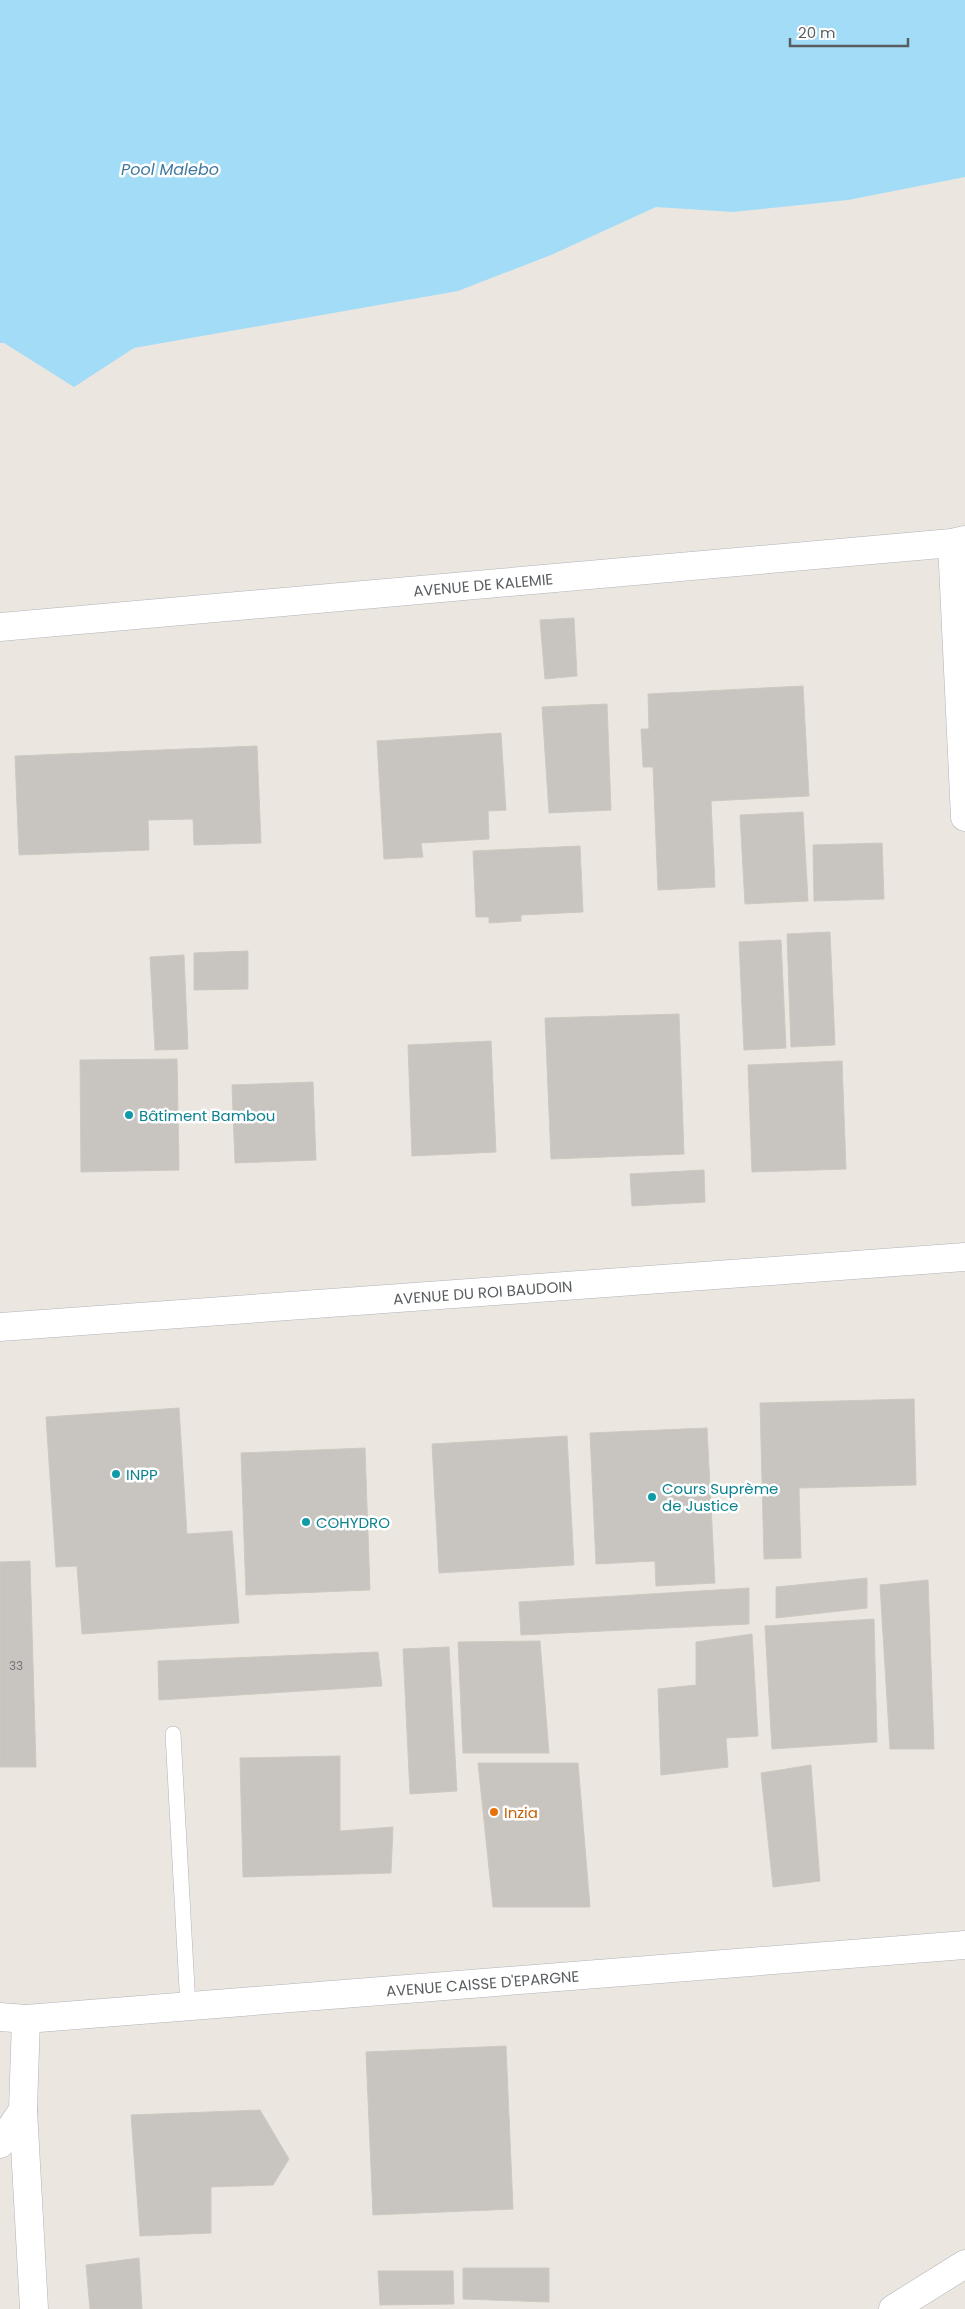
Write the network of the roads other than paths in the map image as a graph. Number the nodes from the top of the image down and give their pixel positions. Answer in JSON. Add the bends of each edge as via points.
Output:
{"nodes":[{"id":1,"x":959,"y":541,"type":"edge"},
{"id":2,"x":0,"y":627,"type":"edge"},
{"id":3,"x":965,"y":817,"type":"edge"},
{"id":4,"x":965,"y":1256,"type":"edge"},
{"id":5,"x":0,"y":1327,"type":"edge"},
{"id":6,"x":173,"y":1734,"type":"dead end"},
{"id":7,"x":965,"y":1945,"type":"edge"},
{"id":8,"x":188,"y":2007,"type":"junction"},
{"id":9,"x":13,"y":2018,"type":"edge"},
{"id":10,"x":23,"y":2110,"type":"junction"},
{"id":11,"x":0,"y":2144,"type":"edge"},
{"id":12,"x":965,"y":2264,"type":"edge"},
{"id":13,"x":34,"y":2309,"type":"edge"},
{"id":14,"x":893,"y":2309,"type":"edge"}],
"edges":[{"from":1,"to":2,"type":"street","name":"AVENUE DE KALEMIE"},
{"from":1,"to":3,"type":"street"},
{"from":4,"to":5,"type":"street","name":"AVENUE DU ROI BAUDOIN"},
{"from":6,"to":8,"type":"lane"},
{"from":7,"to":8,"type":"street","name":"AVENUE CAISSE D'EPARGNE"},
{"from":8,"to":9,"type":"street","name":"AVENUE CAISSE D'EPARGNE"},
{"from":9,"to":10,"type":"street"},
{"from":10,"to":11,"type":"street"},
{"from":10,"to":13,"type":"street"},
{"from":12,"to":14,"type":"street"}]}
